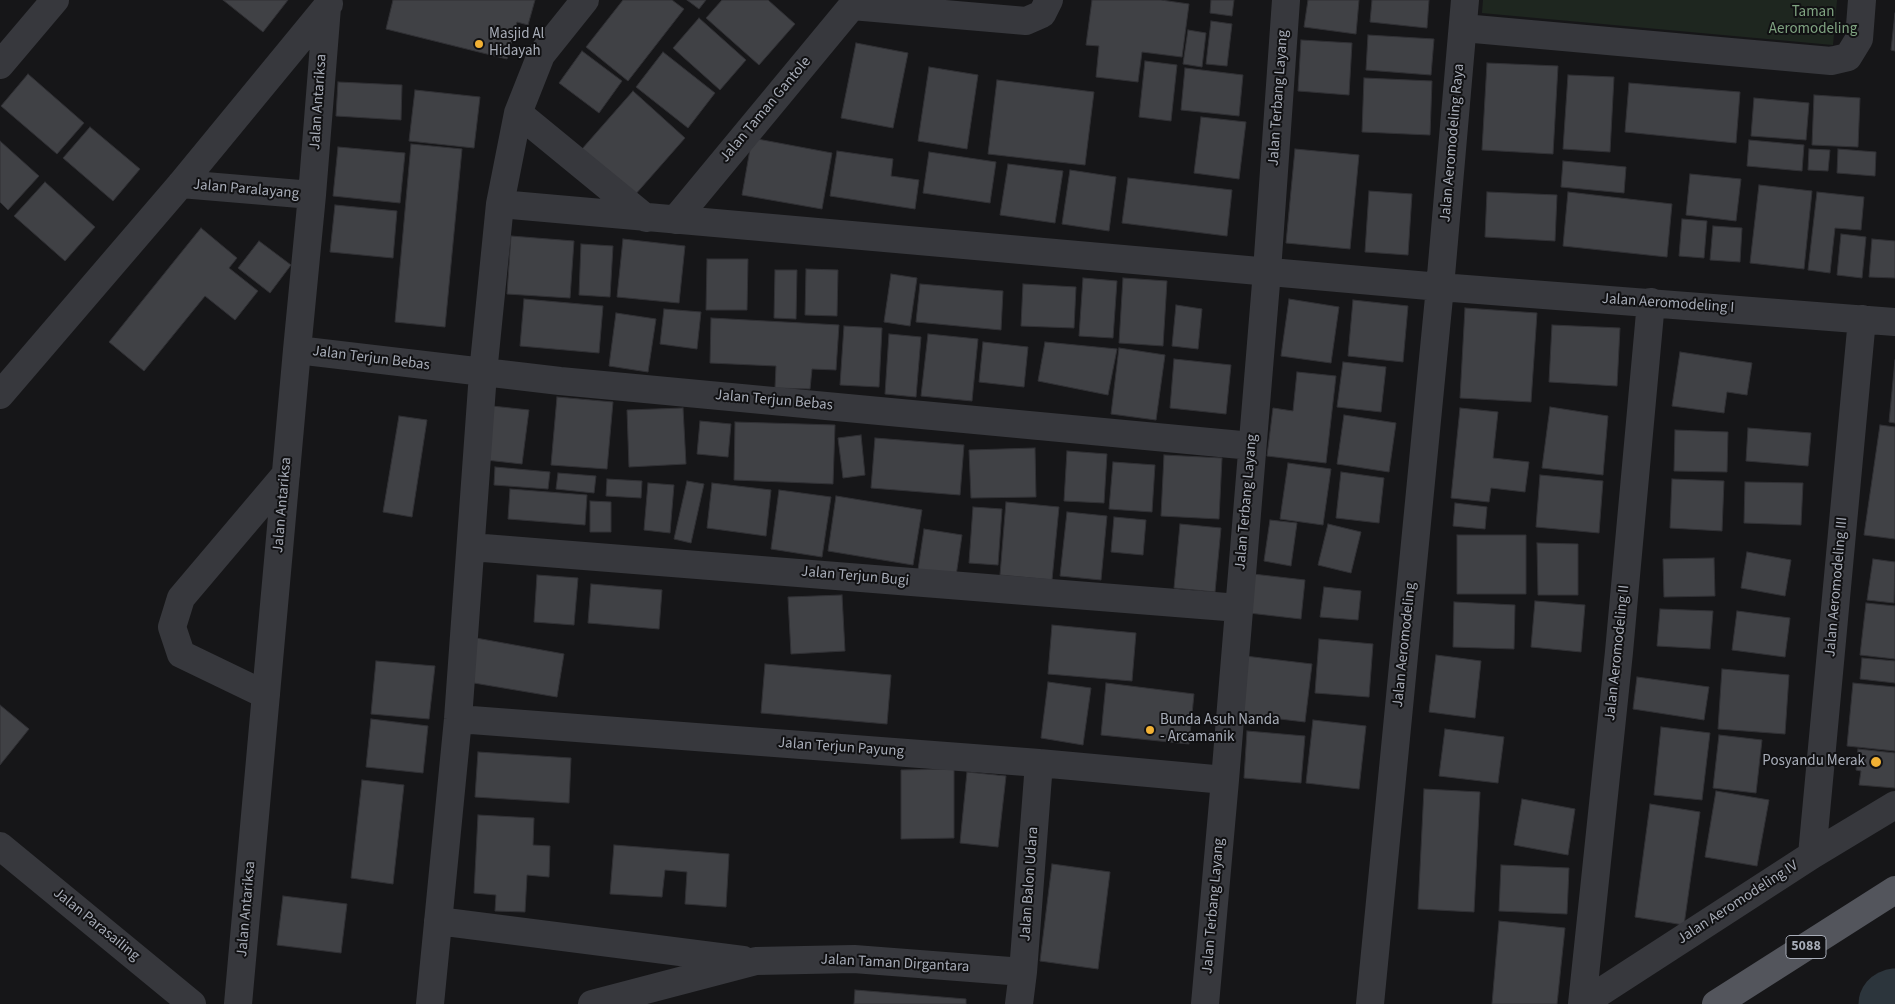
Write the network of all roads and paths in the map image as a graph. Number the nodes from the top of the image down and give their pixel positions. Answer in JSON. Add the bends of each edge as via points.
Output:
{"nodes":[{"id":1,"x":55,"y":0,"type":"edge"},
{"id":2,"x":1049,"y":0,"type":"edge"},
{"id":3,"x":1286,"y":0,"type":"edge"},
{"id":4,"x":1465,"y":0,"type":"edge"},
{"id":5,"x":1862,"y":0,"type":"edge"},
{"id":6,"x":581,"y":1,"type":"edge"},
{"id":7,"x":329,"y":3,"type":"edge"},
{"id":8,"x":854,"y":3,"type":"edge"},
{"id":9,"x":1462,"y":28,"type":"junction"},
{"id":10,"x":0,"y":65,"type":"edge"},
{"id":11,"x":518,"y":113,"type":"junction"},
{"id":12,"x":181,"y":184,"type":"junction"},
{"id":13,"x":312,"y":196,"type":"junction"},
{"id":14,"x":500,"y":204,"type":"junction"},
{"id":15,"x":646,"y":218,"type":"junction"},
{"id":16,"x":675,"y":220,"type":"junction"},
{"id":17,"x":1266,"y":271,"type":"junction"},
{"id":18,"x":1440,"y":287,"type":"junction"},
{"id":19,"x":1651,"y":302,"type":"junction"},
{"id":20,"x":1862,"y":319,"type":"junction"},
{"id":21,"x":1895,"y":322,"type":"edge"},
{"id":22,"x":297,"y":350,"type":"junction"},
{"id":23,"x":483,"y":373,"type":"junction"},
{"id":24,"x":0,"y":395,"type":"edge"},
{"id":25,"x":1252,"y":446,"type":"junction"},
{"id":26,"x":286,"y":474,"type":"junction"},
{"id":27,"x":472,"y":547,"type":"junction"},
{"id":28,"x":1239,"y":608,"type":"junction"},
{"id":29,"x":266,"y":695,"type":"junction"},
{"id":30,"x":458,"y":719,"type":"junction"},
{"id":31,"x":1040,"y":763,"type":"junction"},
{"id":32,"x":1225,"y":780,"type":"junction"},
{"id":33,"x":1895,"y":805,"type":"edge"},
{"id":34,"x":0,"y":846,"type":"edge"},
{"id":35,"x":1812,"y":855,"type":"junction"},
{"id":36,"x":1895,"y":890,"type":"edge"},
{"id":37,"x":438,"y":921,"type":"junction"},
{"id":38,"x":756,"y":961,"type":"junction"},
{"id":39,"x":1023,"y":972,"type":"junction"},
{"id":40,"x":192,"y":1004,"type":"edge"},
{"id":41,"x":238,"y":1004,"type":"edge"},
{"id":42,"x":430,"y":1004,"type":"edge"},
{"id":43,"x":592,"y":1004,"type":"edge"},
{"id":44,"x":1019,"y":1004,"type":"edge"},
{"id":45,"x":1205,"y":1004,"type":"edge"},
{"id":46,"x":1370,"y":1004,"type":"edge"},
{"id":47,"x":1582,"y":1004,"type":"edge"},
{"id":48,"x":1716,"y":1004,"type":"edge"}],
"edges":[{"from":1,"to":10,"type":"street"},
{"from":2,"to":8,"type":"street","via":[[1042,14],[1026,21]]},
{"from":3,"to":17,"type":"street","name":"Jalan Terbang Layang"},
{"from":4,"to":9,"type":"street","name":"Jalan Aeromodeling Raya"},
{"from":5,"to":9,"type":"street","via":[[1859,40],[1848,58],[1831,61]]},
{"from":6,"to":11,"type":"street","via":[[541,55]]},
{"from":7,"to":12,"type":"street"},
{"from":7,"to":13,"type":"street","name":"Jalan Antariksa"},
{"from":8,"to":16,"type":"street","name":"Jalan Taman Gantole"},
{"from":9,"to":18,"type":"street","name":"Jalan Aeromodeling Raya"},
{"from":11,"to":14,"type":"street"},
{"from":11,"to":15,"type":"street"},
{"from":12,"to":13,"type":"street","name":"Jalan Paralayang"},
{"from":12,"to":24,"type":"street"},
{"from":13,"to":22,"type":"street","name":"Jalan Antariksa"},
{"from":14,"to":15,"type":"street","name":"Jalan Aeromodeling I"},
{"from":14,"to":23,"type":"street"},
{"from":15,"to":16,"type":"street","name":"Jalan Aeromodeling I"},
{"from":16,"to":17,"type":"street","name":"Jalan Aeromodeling I"},
{"from":17,"to":18,"type":"street","name":"Jalan Aeromodeling I"},
{"from":17,"to":25,"type":"street","name":"Jalan Terbang Layang"},
{"from":18,"to":19,"type":"street","name":"Jalan Aeromodeling I"},
{"from":18,"to":46,"type":"street","name":"Jalan Aeromodeling"},
{"from":19,"to":20,"type":"street","name":"Jalan Aeromodeling I"},
{"from":19,"to":47,"type":"street","name":"Jalan Aeromodeling II"},
{"from":20,"to":21,"type":"street","name":"Jalan Aeromodeling I"},
{"from":20,"to":35,"type":"street","name":"Jalan Aeromodeling III"},
{"from":22,"to":23,"type":"street","name":"Jalan Terjun Bebas"},
{"from":22,"to":26,"type":"street","name":"Jalan Antariksa"},
{"from":23,"to":25,"type":"street","name":"Jalan Terjun Bebas"},
{"from":23,"to":27,"type":"street"},
{"from":25,"to":28,"type":"street","name":"Jalan Terbang Layang"},
{"from":26,"to":29,"type":"street","name":"Jalan Antariksa"},
{"from":26,"to":29,"type":"street","via":[[181,598],[172,627],[181,654]]},
{"from":27,"to":28,"type":"street","name":"Jalan Terjun Bugi"},
{"from":27,"to":30,"type":"street"},
{"from":28,"to":32,"type":"street","name":"Jalan Terbang Layang"},
{"from":29,"to":41,"type":"street","name":"Jalan Antariksa"},
{"from":30,"to":31,"type":"street","name":"Jalan Terjun Payung"},
{"from":30,"to":37,"type":"street"},
{"from":31,"to":32,"type":"street","name":"Jalan Terjun Payung"},
{"from":31,"to":39,"type":"street","name":"Jalan Balon Udara"},
{"from":32,"to":45,"type":"street","name":"Jalan Terbang Layang"},
{"from":33,"to":35,"type":"street","name":"Jalan Aeromodeling IV"},
{"from":34,"to":40,"type":"street","name":"Jalan Parasailing"},
{"from":35,"to":47,"type":"street","name":"Jalan Aeromodeling IV"},
{"from":36,"to":48,"type":"main road","number":"5088"},
{"from":37,"to":38,"type":"street"},
{"from":37,"to":42,"type":"street"},
{"from":38,"to":39,"type":"street","name":"Jalan Taman Dirgantara","via":[[854,959]]},
{"from":38,"to":43,"type":"street","name":"Jalan Taman Dirgantara"},
{"from":39,"to":44,"type":"street","name":"Jalan Balon Udara"}]}
